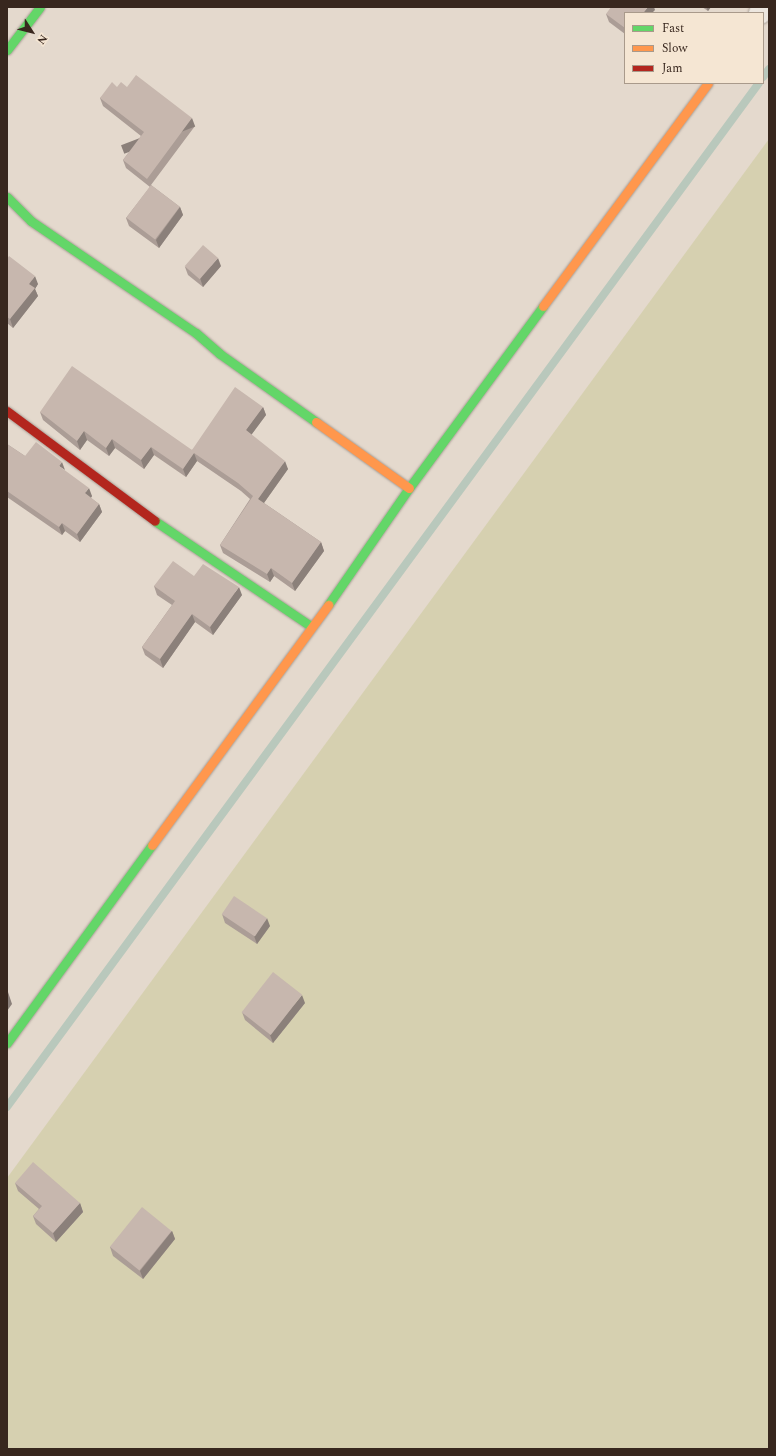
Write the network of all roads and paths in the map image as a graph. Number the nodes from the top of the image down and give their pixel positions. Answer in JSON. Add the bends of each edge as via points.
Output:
{"nodes":[{"id":1,"x":40,"y":7,"type":"edge"},
{"id":2,"x":7,"y":50,"type":"edge"},
{"id":3,"x":707,"y":84,"type":"edge"},
{"id":4,"x":7,"y":197,"type":"edge"},
{"id":5,"x":7,"y":411,"type":"edge"},
{"id":6,"x":409,"y":488,"type":"junction"},
{"id":7,"x":312,"y":627,"type":"junction"},
{"id":8,"x":7,"y":1043,"type":"edge"}],
"edges":[{"from":1,"to":2,"type":"street"},
{"from":3,"to":6,"type":"street"},
{"from":4,"to":6,"type":"street","via":[[31,221],[196,333],[220,354]]},
{"from":5,"to":7,"type":"street","via":[[182,540]]},
{"from":6,"to":7,"type":"street"},
{"from":7,"to":8,"type":"street"}]}
